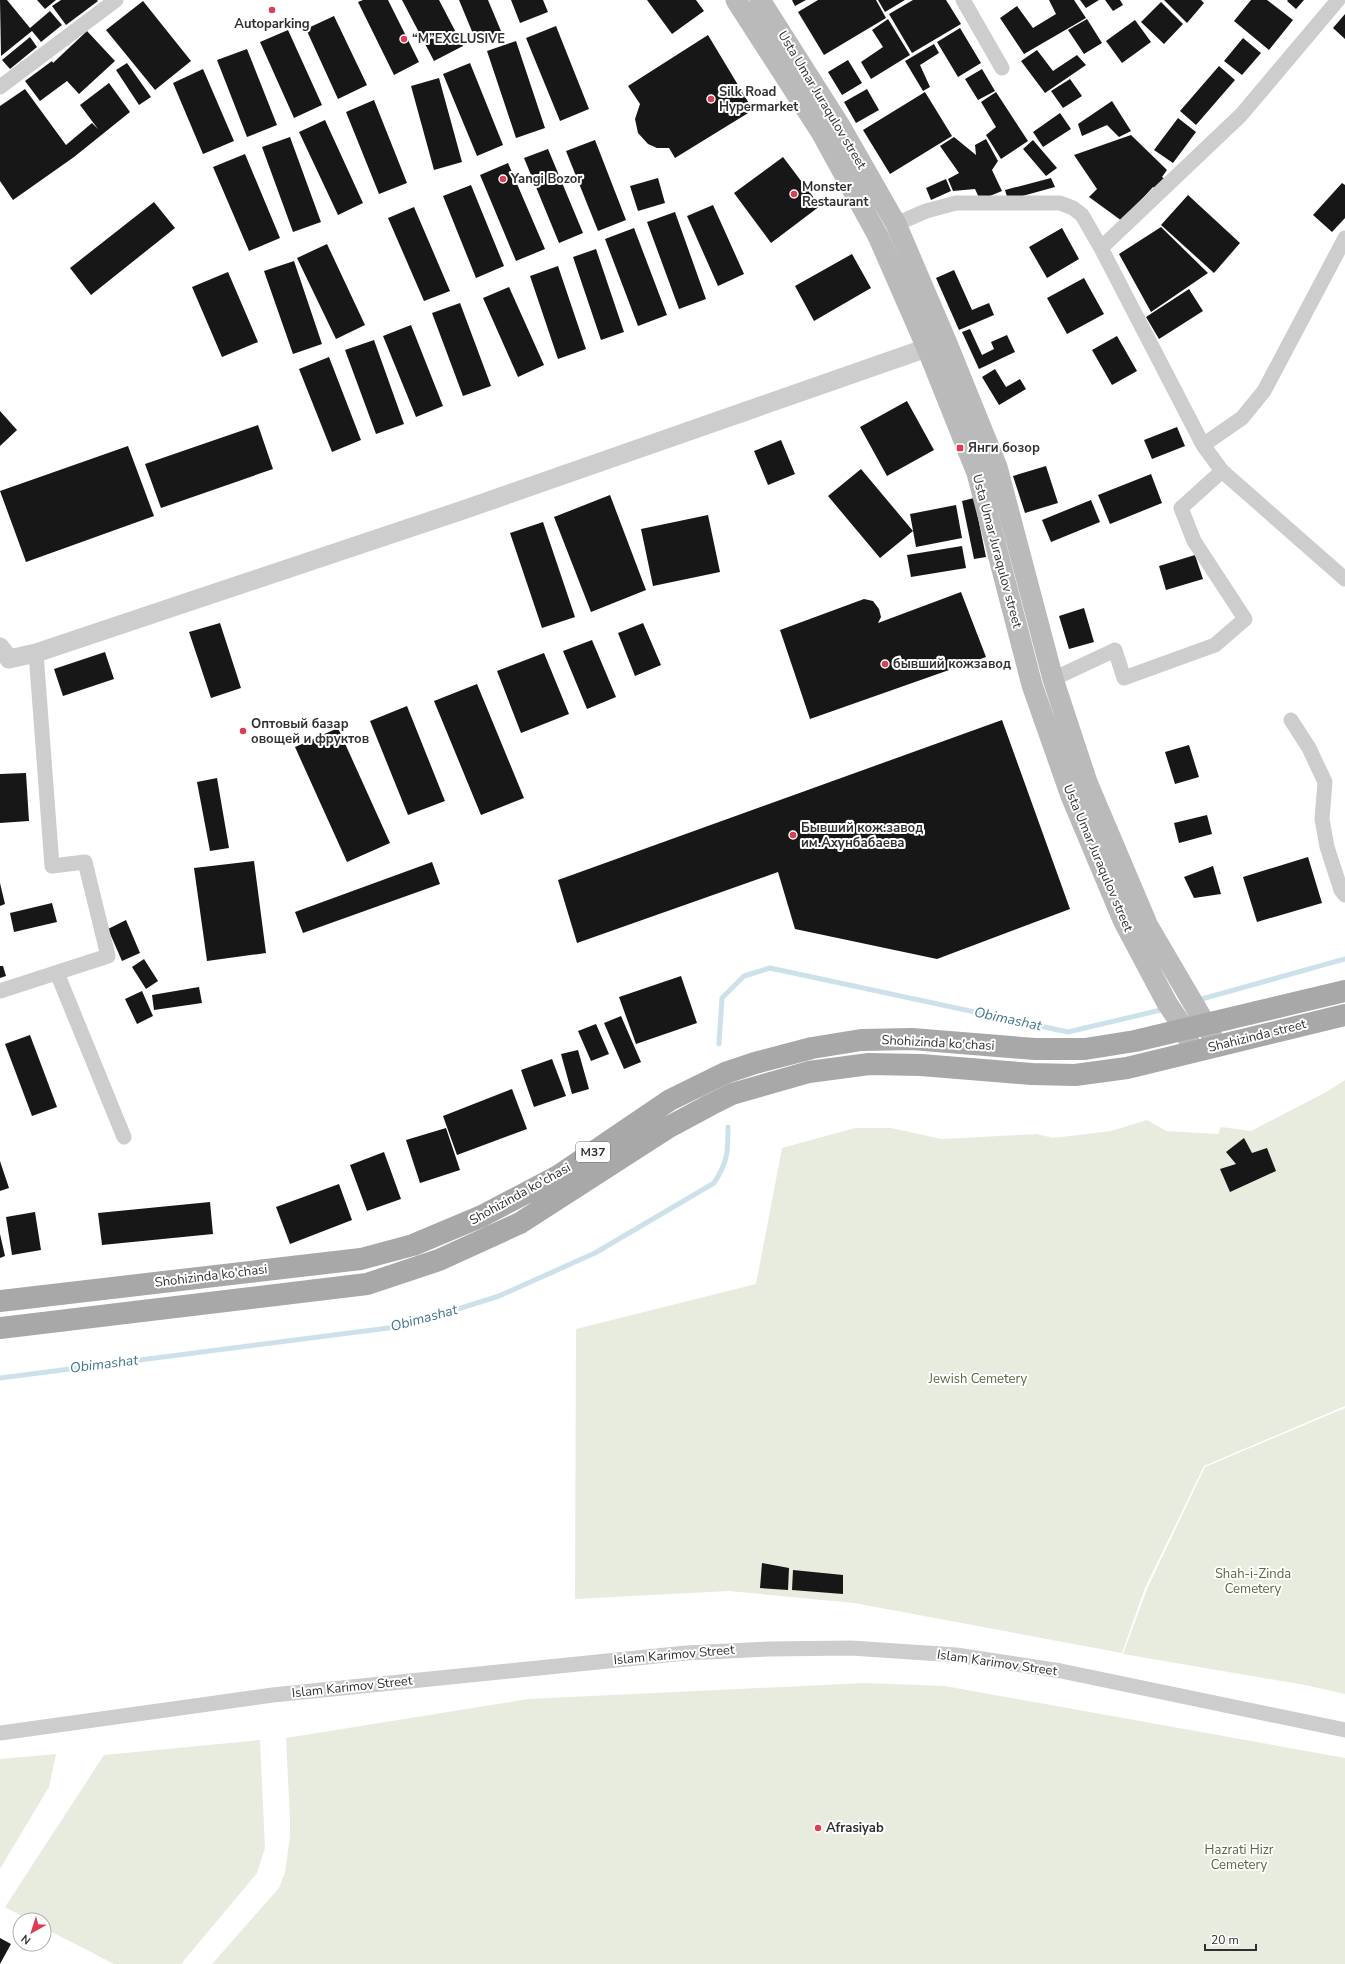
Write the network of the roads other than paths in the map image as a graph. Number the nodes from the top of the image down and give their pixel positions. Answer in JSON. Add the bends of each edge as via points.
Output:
{"nodes":[{"id":1,"x":116,"y":0,"type":"edge"},
{"id":2,"x":736,"y":0,"type":"edge"},
{"id":3,"x":760,"y":0,"type":"edge"},
{"id":4,"x":963,"y":0,"type":"edge"},
{"id":5,"x":1338,"y":0,"type":"edge"},
{"id":6,"x":1002,"y":68,"type":"dead end"},
{"id":7,"x":0,"y":87,"type":"edge"},
{"id":8,"x":896,"y":224,"type":"junction"},
{"id":9,"x":1345,"y":238,"type":"edge"},
{"id":10,"x":1101,"y":248,"type":"junction"},
{"id":11,"x":936,"y":344,"type":"junction"},
{"id":12,"x":1203,"y":445,"type":"junction"},
{"id":13,"x":1222,"y":471,"type":"junction"},
{"id":14,"x":1345,"y":579,"type":"edge"},
{"id":15,"x":36,"y":653,"type":"junction"},
{"id":16,"x":3,"y":656,"type":"edge"},
{"id":17,"x":1052,"y":679,"type":"junction"},
{"id":18,"x":1291,"y":720,"type":"dead end"},
{"id":19,"x":1345,"y":895,"type":"edge"},
{"id":20,"x":57,"y":973,"type":"junction"},
{"id":21,"x":0,"y":991,"type":"edge"},
{"id":22,"x":1345,"y":991,"type":"edge"},
{"id":23,"x":1345,"y":1015,"type":"edge"},
{"id":24,"x":1206,"y":1025,"type":"junction"},
{"id":25,"x":1184,"y":1030,"type":"junction"},
{"id":26,"x":1217,"y":1046,"type":"junction"},
{"id":27,"x":1193,"y":1052,"type":"junction"},
{"id":28,"x":124,"y":1137,"type":"dead end"},
{"id":29,"x":0,"y":1301,"type":"edge"},
{"id":30,"x":0,"y":1328,"type":"edge"},
{"id":31,"x":1345,"y":1730,"type":"edge"},
{"id":32,"x":0,"y":1733,"type":"edge"}],
"edges":[{"from":1,"to":7,"type":"street"},
{"from":2,"to":11,"type":"main road","name":"Usta Umar Juraqulov street","via":[[825,139]]},
{"from":3,"to":8,"type":"main road","name":"Usta Umar Juraqulov street","via":[[840,126]]},
{"from":4,"to":6,"type":"street"},
{"from":5,"to":10,"type":"street","via":[[1241,115]]},
{"from":8,"to":10,"type":"street","via":[[956,202],[1060,203],[1082,215]]},
{"from":8,"to":11,"type":"main road","name":"Usta Umar Juraqulov street"},
{"from":9,"to":12,"type":"street","via":[[1264,391],[1242,418]]},
{"from":10,"to":12,"type":"street"},
{"from":11,"to":15,"type":"street","via":[[464,510]]},
{"from":11,"to":17,"type":"main road","name":"Usta Umar Juraqulov street","via":[[996,467]]},
{"from":11,"to":25,"type":"main road","name":"Usta Umar Juraqulov street","via":[[977,473],[1032,685],[1071,796],[1123,920]]},
{"from":12,"to":13,"type":"street"},
{"from":13,"to":14,"type":"street"},
{"from":13,"to":17,"type":"street","via":[[1181,508],[1194,541],[1245,620],[1215,645],[1124,678],[1115,650]]},
{"from":15,"to":16,"type":"street"},
{"from":15,"to":20,"type":"street","via":[[52,866],[85,862],[108,956]]},
{"from":17,"to":24,"type":"main road","name":"Usta Umar Juraqulov street","via":[[1087,782],[1148,926]]},
{"from":18,"to":19,"type":"street","via":[[1309,748],[1325,782],[1322,819],[1327,847],[1340,890]]},
{"from":20,"to":21,"type":"street"},
{"from":20,"to":28,"type":"street"},
{"from":22,"to":24,"type":"main road","name":"Shahizinda street"},
{"from":23,"to":26,"type":"main road","name":"Shahizinda street"},
{"from":24,"to":25,"type":"main road","name":"Shahizinda street","number":"M37"},
{"from":24,"to":26,"type":"main road","name":"Usta Umar Juraqulov street"},
{"from":25,"to":27,"type":"main road","name":"Usta Umar Juraqulov street"},
{"from":25,"to":29,"type":"main road","name":"Shohizinda ko'chasi","number":"M37","via":[[1085,1049],[1035,1049],[912,1039],[861,1040],[812,1048],[755,1063],[699,1085],[670,1100],[558,1176],[482,1216],[413,1245],[361,1259]]},
{"from":26,"to":27,"type":"main road","name":"Shahizinda street","number":"M37"},
{"from":27,"to":30,"type":"main road","name":"Shohizinda ko'chasi","number":"M37","via":[[1127,1068],[1075,1075],[869,1064],[809,1072],[732,1094],[710,1104],[669,1127],[520,1223],[439,1260],[367,1284]]},
{"from":31,"to":32,"type":"street","name":"Islam Karimov Street","via":[[1061,1671],[956,1655],[851,1648],[769,1648],[663,1655],[273,1696]]}]}
